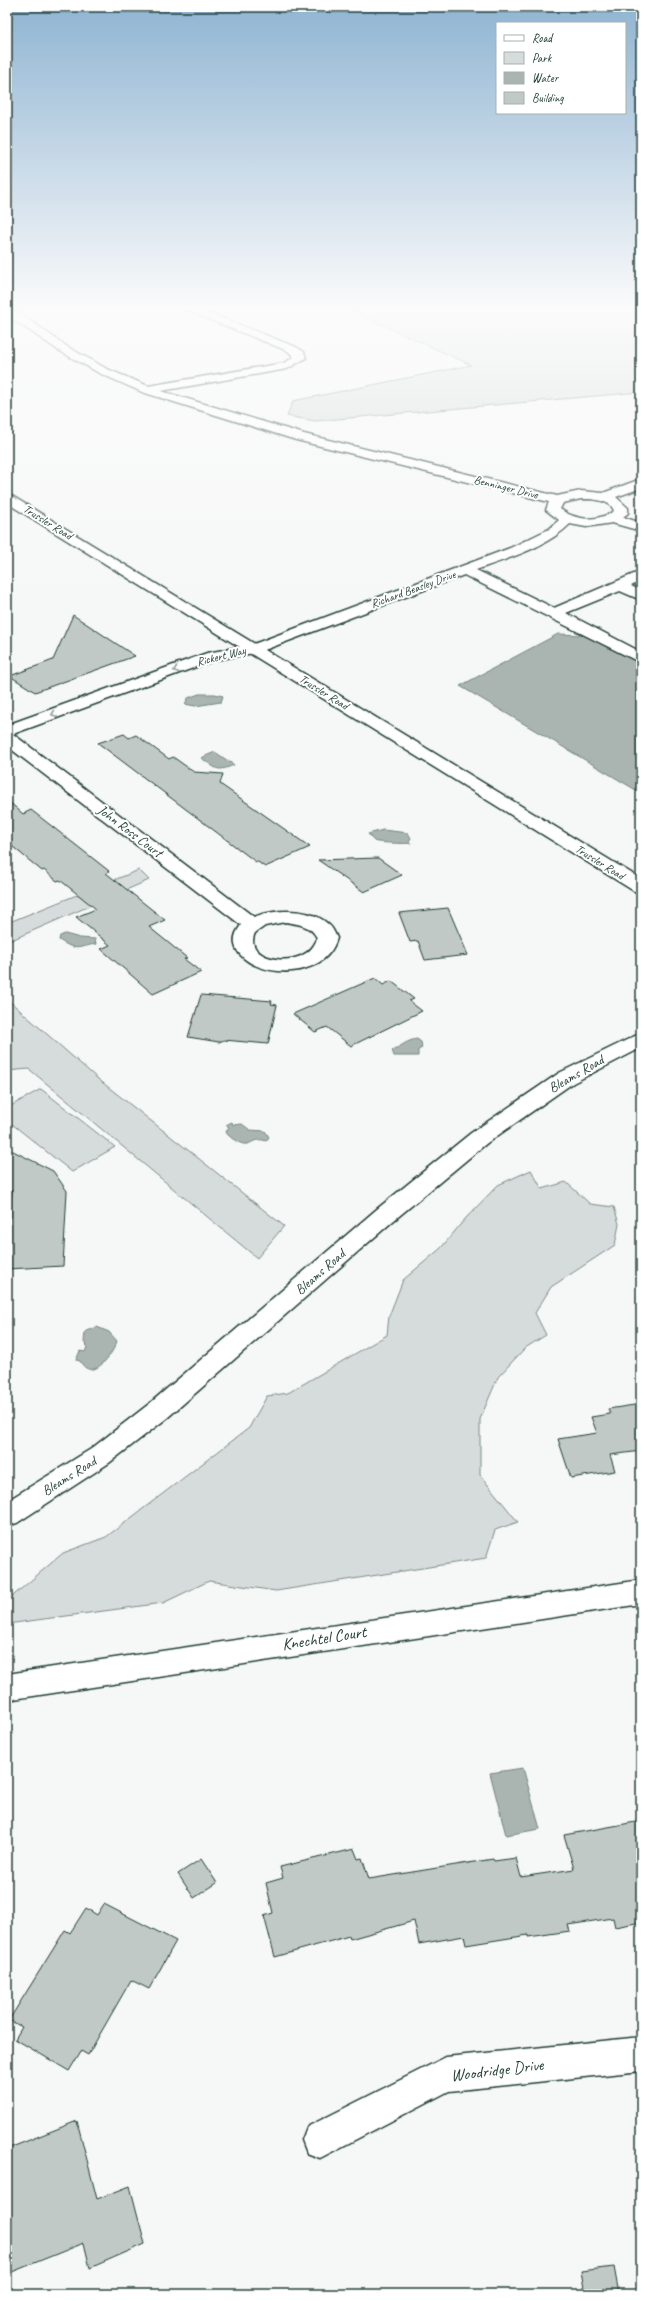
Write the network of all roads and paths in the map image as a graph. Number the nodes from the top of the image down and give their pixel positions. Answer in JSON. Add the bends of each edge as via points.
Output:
{"nodes":[{"id":1,"x":229,"y":415,"type":"edge"},
{"id":2,"x":641,"y":483,"type":"edge"},
{"id":3,"x":7,"y":497,"type":"edge"},
{"id":4,"x":605,"y":497,"type":"junction"},
{"id":5,"x":558,"y":500,"type":"junction"},
{"id":6,"x":567,"y":519,"type":"junction"},
{"id":7,"x":614,"y":519,"type":"junction"},
{"id":8,"x":641,"y":527,"type":"edge"},
{"id":9,"x":464,"y":570,"type":"junction"},
{"id":10,"x":641,"y":575,"type":"edge"},
{"id":11,"x":620,"y":586,"type":"junction"},
{"id":12,"x":641,"y":596,"type":"edge"},
{"id":13,"x":554,"y":613,"type":"junction"},
{"id":14,"x":254,"y":648,"type":"junction"},
{"id":15,"x":641,"y":658,"type":"edge"},
{"id":16,"x":9,"y":740,"type":"edge"},
{"id":17,"x":641,"y":888,"type":"edge"},
{"id":18,"x":253,"y":925,"type":"dead end"},
{"id":19,"x":641,"y":1040,"type":"edge"},
{"id":20,"x":7,"y":1515,"type":"edge"},
{"id":21,"x":641,"y":1592,"type":"edge"},
{"id":22,"x":7,"y":1687,"type":"edge"},
{"id":23,"x":641,"y":2054,"type":"edge"},
{"id":24,"x":320,"y":2140,"type":"dead end"}],
"edges":[{"from":1,"to":5,"type":"street","name":"Benninger Drive","via":[[300,437]]},
{"from":2,"to":4,"type":"street"},
{"from":3,"to":14,"type":"street","name":"Trussler Road"},
{"from":4,"to":5,"type":"street","via":[[581,495]]},
{"from":4,"to":7,"type":"street","via":[[621,508],[621,513]]},
{"from":5,"to":6,"type":"street","via":[[553,510]]},
{"from":6,"to":7,"type":"street","via":[[593,523]]},
{"from":6,"to":9,"type":"street","name":"Richard Beasley Drive","via":[[554,532],[536,542]]},
{"from":7,"to":8,"type":"street"},
{"from":9,"to":13,"type":"street"},
{"from":9,"to":14,"type":"street","name":"Richard Beasley Drive"},
{"from":10,"to":11,"type":"street"},
{"from":11,"to":12,"type":"street"},
{"from":11,"to":13,"type":"street"},
{"from":13,"to":15,"type":"street"},
{"from":14,"to":16,"type":"street","name":"Rickert Way","via":[[221,669]]},
{"from":14,"to":17,"type":"street","name":"Trussler Road"},
{"from":16,"to":18,"type":"street","name":"John Ross Court"},
{"from":19,"to":20,"type":"street","name":"Bleams Road","via":[[566,1078],[479,1138],[385,1215],[158,1411],[100,1456]]},
{"from":21,"to":22,"type":"street","name":"Knechtel Court"},
{"from":23,"to":24,"type":"street","name":"Woodridge Drive","via":[[446,2074]]}]}
